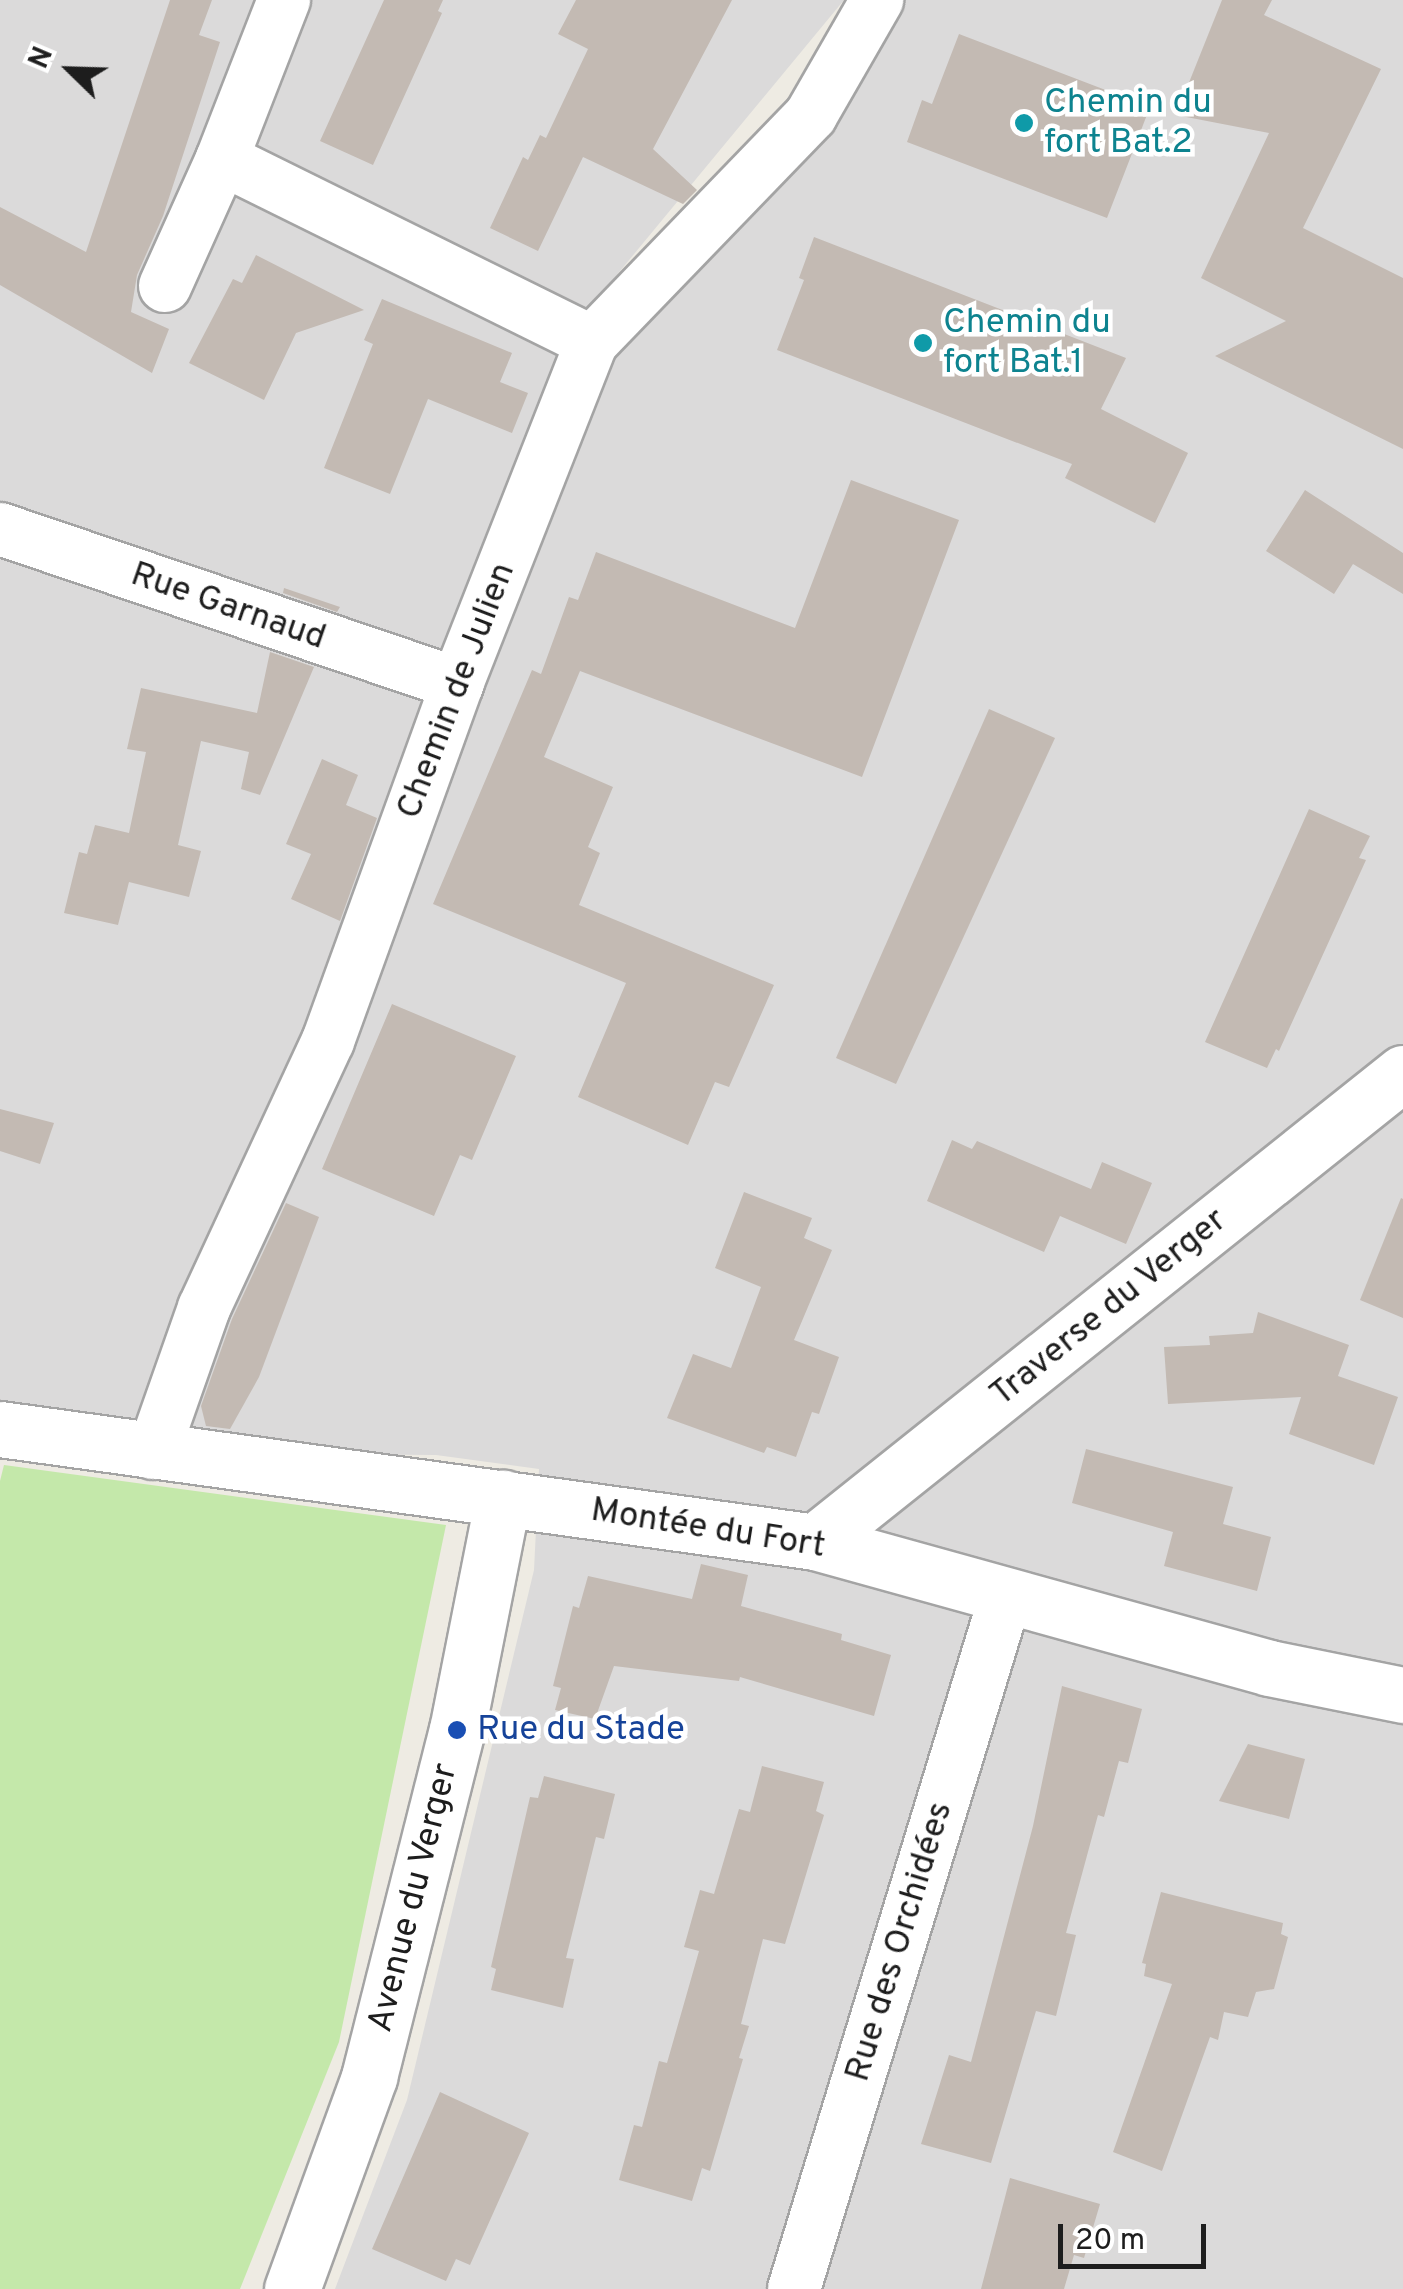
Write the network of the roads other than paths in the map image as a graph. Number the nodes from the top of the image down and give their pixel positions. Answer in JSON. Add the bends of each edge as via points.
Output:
{"nodes":[{"id":1,"x":284,"y":0,"type":"edge"},
{"id":2,"x":877,"y":0,"type":"edge"},
{"id":3,"x":222,"y":159,"type":"junction"},
{"id":4,"x":165,"y":286,"type":"dead end"},
{"id":5,"x":592,"y":342,"type":"junction"},
{"id":6,"x":0,"y":529,"type":"edge"},
{"id":7,"x":457,"y":684,"type":"junction"},
{"id":8,"x":1403,"y":1073,"type":"edge"},
{"id":9,"x":0,"y":1429,"type":"edge"},
{"id":10,"x":154,"y":1453,"type":"junction"},
{"id":11,"x":502,"y":1498,"type":"junction"},
{"id":12,"x":815,"y":1542,"type":"junction"},
{"id":13,"x":1006,"y":1595,"type":"junction"},
{"id":14,"x":1403,"y":1695,"type":"edge"},
{"id":15,"x":292,"y":2289,"type":"edge"},
{"id":16,"x":794,"y":2289,"type":"edge"}],
"edges":[{"from":1,"to":3,"type":"street"},
{"from":2,"to":5,"type":"street","name":"Chemin de Julien","via":[[811,115]]},
{"from":3,"to":4,"type":"street"},
{"from":3,"to":5,"type":"street"},
{"from":5,"to":7,"type":"street","name":"Chemin de Julien"},
{"from":6,"to":7,"type":"street","name":"Rue Garnaud"},
{"from":7,"to":10,"type":"street","name":"Chemin de Julien","via":[[328,1041],[204,1308]]},
{"from":8,"to":12,"type":"street","name":"Traverse du Verger"},
{"from":9,"to":10,"type":"street","name":"Montée du Fort"},
{"from":10,"to":11,"type":"street","name":"Montée du Fort"},
{"from":11,"to":12,"type":"street","name":"Montée du Fort"},
{"from":11,"to":15,"type":"street","name":"Avenue du Verger","via":[[457,1730],[369,2077]]},
{"from":12,"to":13,"type":"street","name":"Montée du Fort"},
{"from":13,"to":14,"type":"street","name":"Montée du Fort","via":[[1270,1668]]},
{"from":13,"to":16,"type":"street","name":"Rue des Orchidées"}]}
